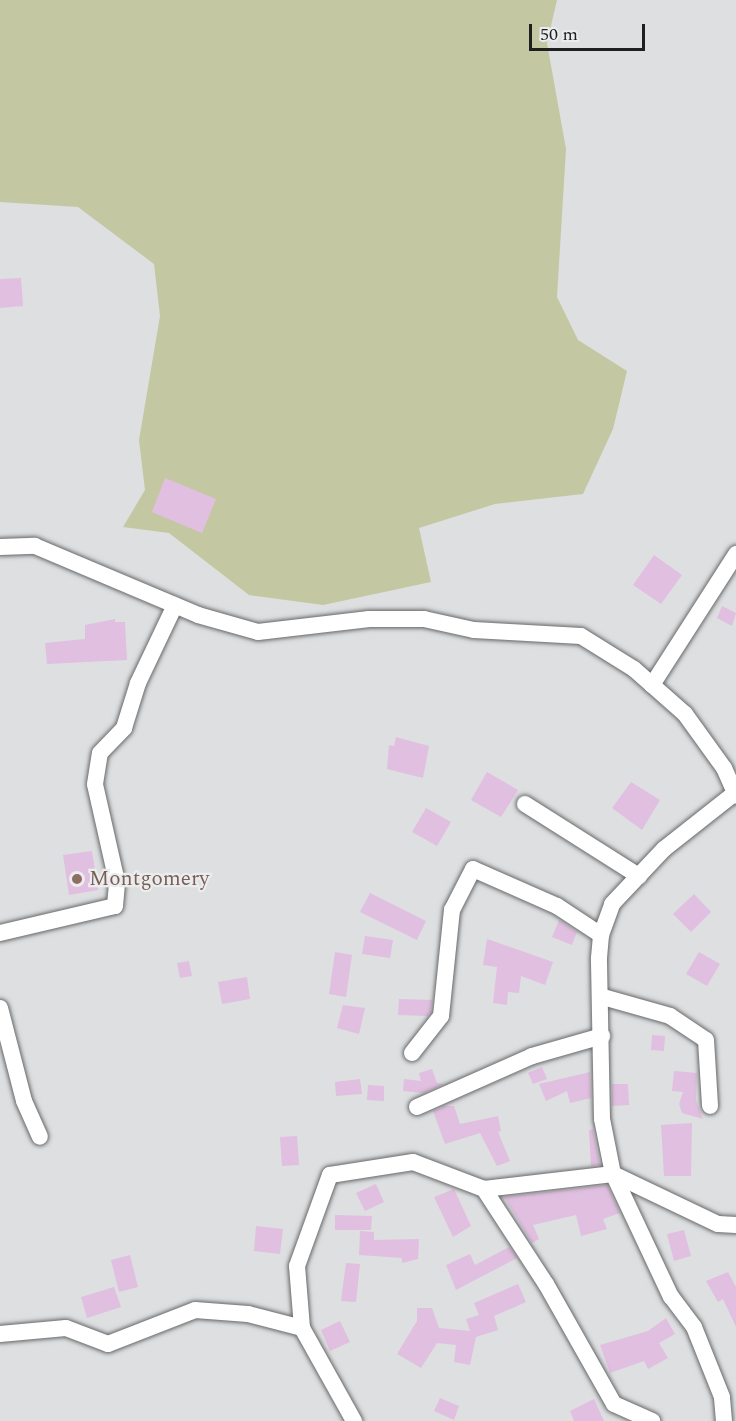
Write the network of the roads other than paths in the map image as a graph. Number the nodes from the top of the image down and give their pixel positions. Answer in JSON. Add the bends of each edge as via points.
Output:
{"nodes":[{"id":1,"x":0,"y":547,"type":"edge"},
{"id":2,"x":736,"y":554,"type":"edge"},
{"id":3,"x":175,"y":605,"type":"junction"},
{"id":4,"x":652,"y":685,"type":"junction"},
{"id":5,"x":735,"y":794,"type":"edge"},
{"id":6,"x":525,"y":804,"type":"dead end"},
{"id":7,"x":639,"y":876,"type":"junction"},
{"id":8,"x":0,"y":933,"type":"edge"},
{"id":9,"x":601,"y":935,"type":"junction"},
{"id":10,"x":603,"y":997,"type":"junction"},
{"id":11,"x":0,"y":1008,"type":"edge"},
{"id":12,"x":602,"y":1036,"type":"junction"},
{"id":13,"x":412,"y":1053,"type":"dead end"},
{"id":14,"x":710,"y":1106,"type":"dead end"},
{"id":15,"x":417,"y":1107,"type":"dead end"},
{"id":16,"x":40,"y":1137,"type":"dead end"},
{"id":17,"x":613,"y":1174,"type":"junction"},
{"id":18,"x":484,"y":1189,"type":"junction"},
{"id":19,"x":736,"y":1225,"type":"edge"},
{"id":20,"x":302,"y":1328,"type":"junction"},
{"id":21,"x":0,"y":1334,"type":"edge"},
{"id":22,"x":354,"y":1421,"type":"edge"},
{"id":23,"x":652,"y":1421,"type":"edge"},
{"id":24,"x":724,"y":1421,"type":"edge"}],
"edges":[{"from":1,"to":3,"type":"street","via":[[34,546]]},
{"from":2,"to":4,"type":"street"},
{"from":3,"to":4,"type":"street","via":[[258,632],[369,618],[413,619],[474,630],[581,636]]},
{"from":3,"to":8,"type":"street","via":[[138,683],[124,728],[100,753],[95,784],[117,882],[115,906]]},
{"from":4,"to":5,"type":"street","via":[[685,714],[724,768]]},
{"from":5,"to":7,"type":"street","via":[[664,849]]},
{"from":6,"to":7,"type":"street"},
{"from":7,"to":9,"type":"street","via":[[612,904]]},
{"from":9,"to":10,"type":"street"},
{"from":9,"to":13,"type":"street","via":[[557,906],[473,869],[452,909],[441,1016]]},
{"from":10,"to":12,"type":"street"},
{"from":10,"to":14,"type":"street","via":[[670,1016],[706,1040]]},
{"from":11,"to":16,"type":"street","via":[[24,1101]]},
{"from":12,"to":15,"type":"street","via":[[532,1056]]},
{"from":12,"to":17,"type":"street","via":[[602,1119]]},
{"from":17,"to":18,"type":"street"},
{"from":17,"to":19,"type":"street","via":[[718,1224]]},
{"from":17,"to":24,"type":"street","via":[[671,1298],[694,1327],[722,1397]]},
{"from":18,"to":20,"type":"street","via":[[413,1162],[330,1175],[297,1266]]},
{"from":18,"to":23,"type":"street","via":[[546,1284],[614,1404]]},
{"from":20,"to":21,"type":"street","via":[[248,1314],[195,1310],[108,1344],[66,1328]]},
{"from":20,"to":22,"type":"street"}]}
